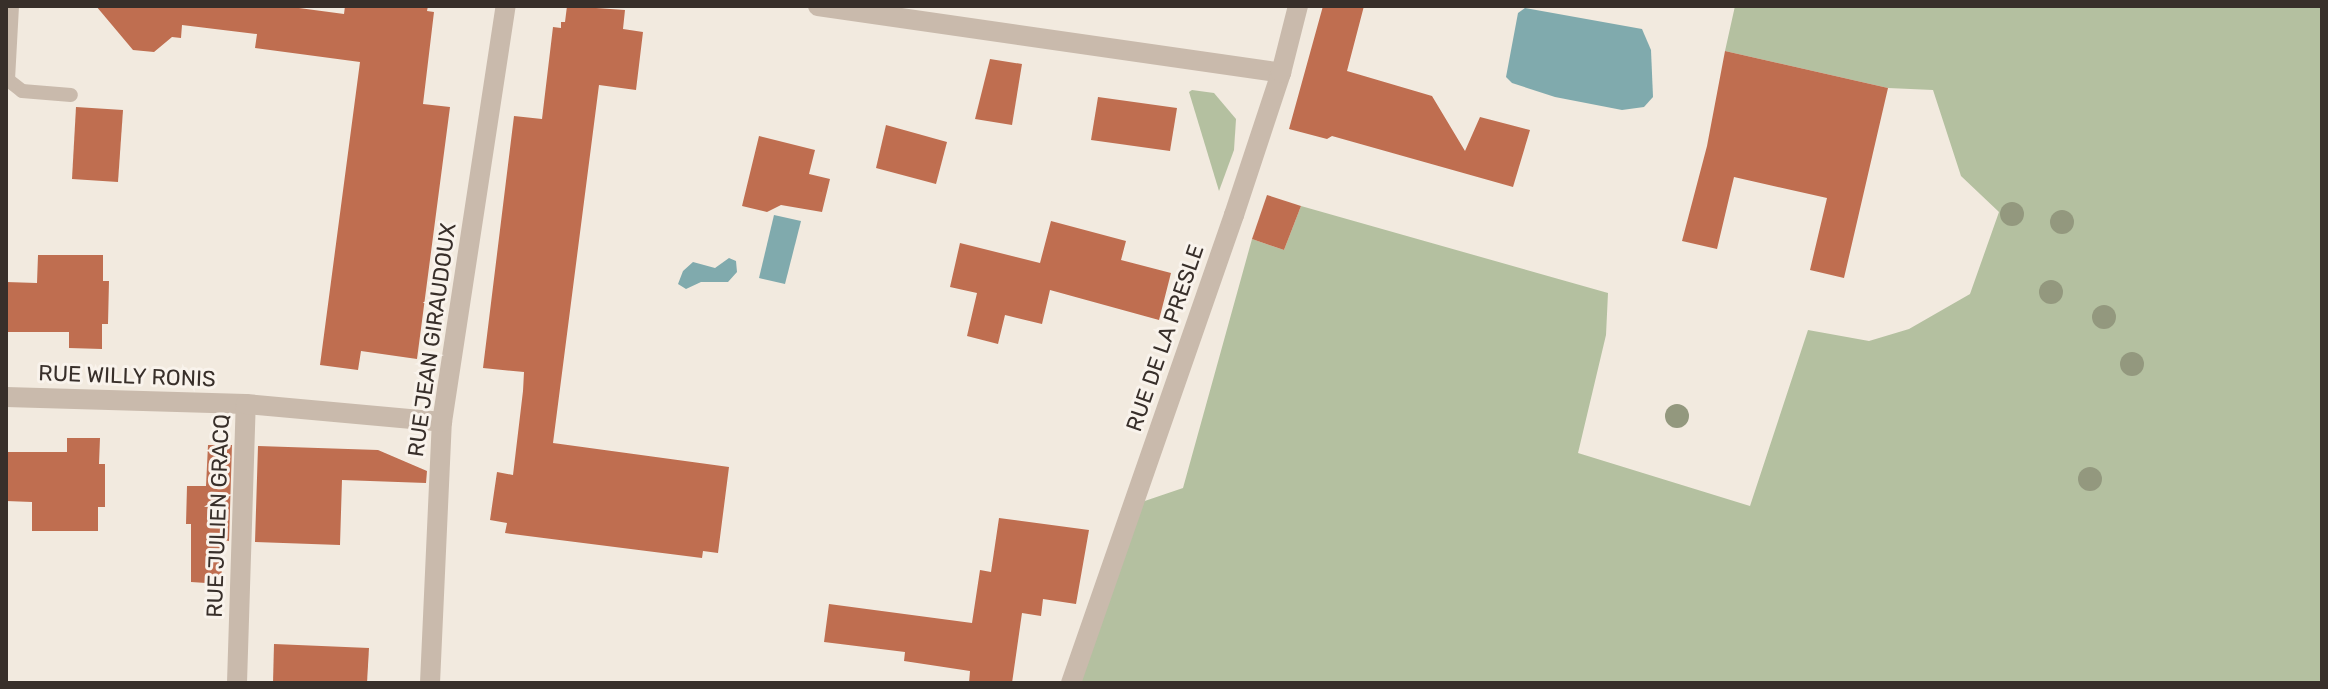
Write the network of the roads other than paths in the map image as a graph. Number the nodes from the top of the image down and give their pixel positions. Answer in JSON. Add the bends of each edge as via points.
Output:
{"nodes":[{"id":1,"x":12,"y":6,"type":"edge"},
{"id":2,"x":506,"y":6,"type":"edge"},
{"id":3,"x":818,"y":6,"type":"edge"},
{"id":4,"x":1298,"y":6,"type":"edge"},
{"id":5,"x":1281,"y":73,"type":"junction"},
{"id":6,"x":71,"y":95,"type":"dead end"},
{"id":7,"x":6,"y":397,"type":"edge"},
{"id":8,"x":246,"y":404,"type":"junction"},
{"id":9,"x":442,"y":422,"type":"junction"},
{"id":10,"x":237,"y":683,"type":"edge"},
{"id":11,"x":430,"y":683,"type":"edge"},
{"id":12,"x":1071,"y":683,"type":"edge"}],
"edges":[{"from":1,"to":6,"type":"lane","via":[[8,80],[22,91]]},
{"from":2,"to":9,"type":"street","name":"RUE JEAN GIRAUDOUX"},
{"from":3,"to":5,"type":"street"},
{"from":4,"to":5,"type":"street","name":"RUE DE LA PRESLE"},
{"from":5,"to":12,"type":"street","name":"RUE DE LA PRESLE"},
{"from":7,"to":8,"type":"street","name":"RUE WILLY RONIS"},
{"from":8,"to":9,"type":"street","name":"RUE JULIEN GRACQ"},
{"from":8,"to":10,"type":"street","name":"RUE JULIEN GRACQ"},
{"from":9,"to":11,"type":"street","name":"RUE JEAN GIRAUDOUX"}]}
